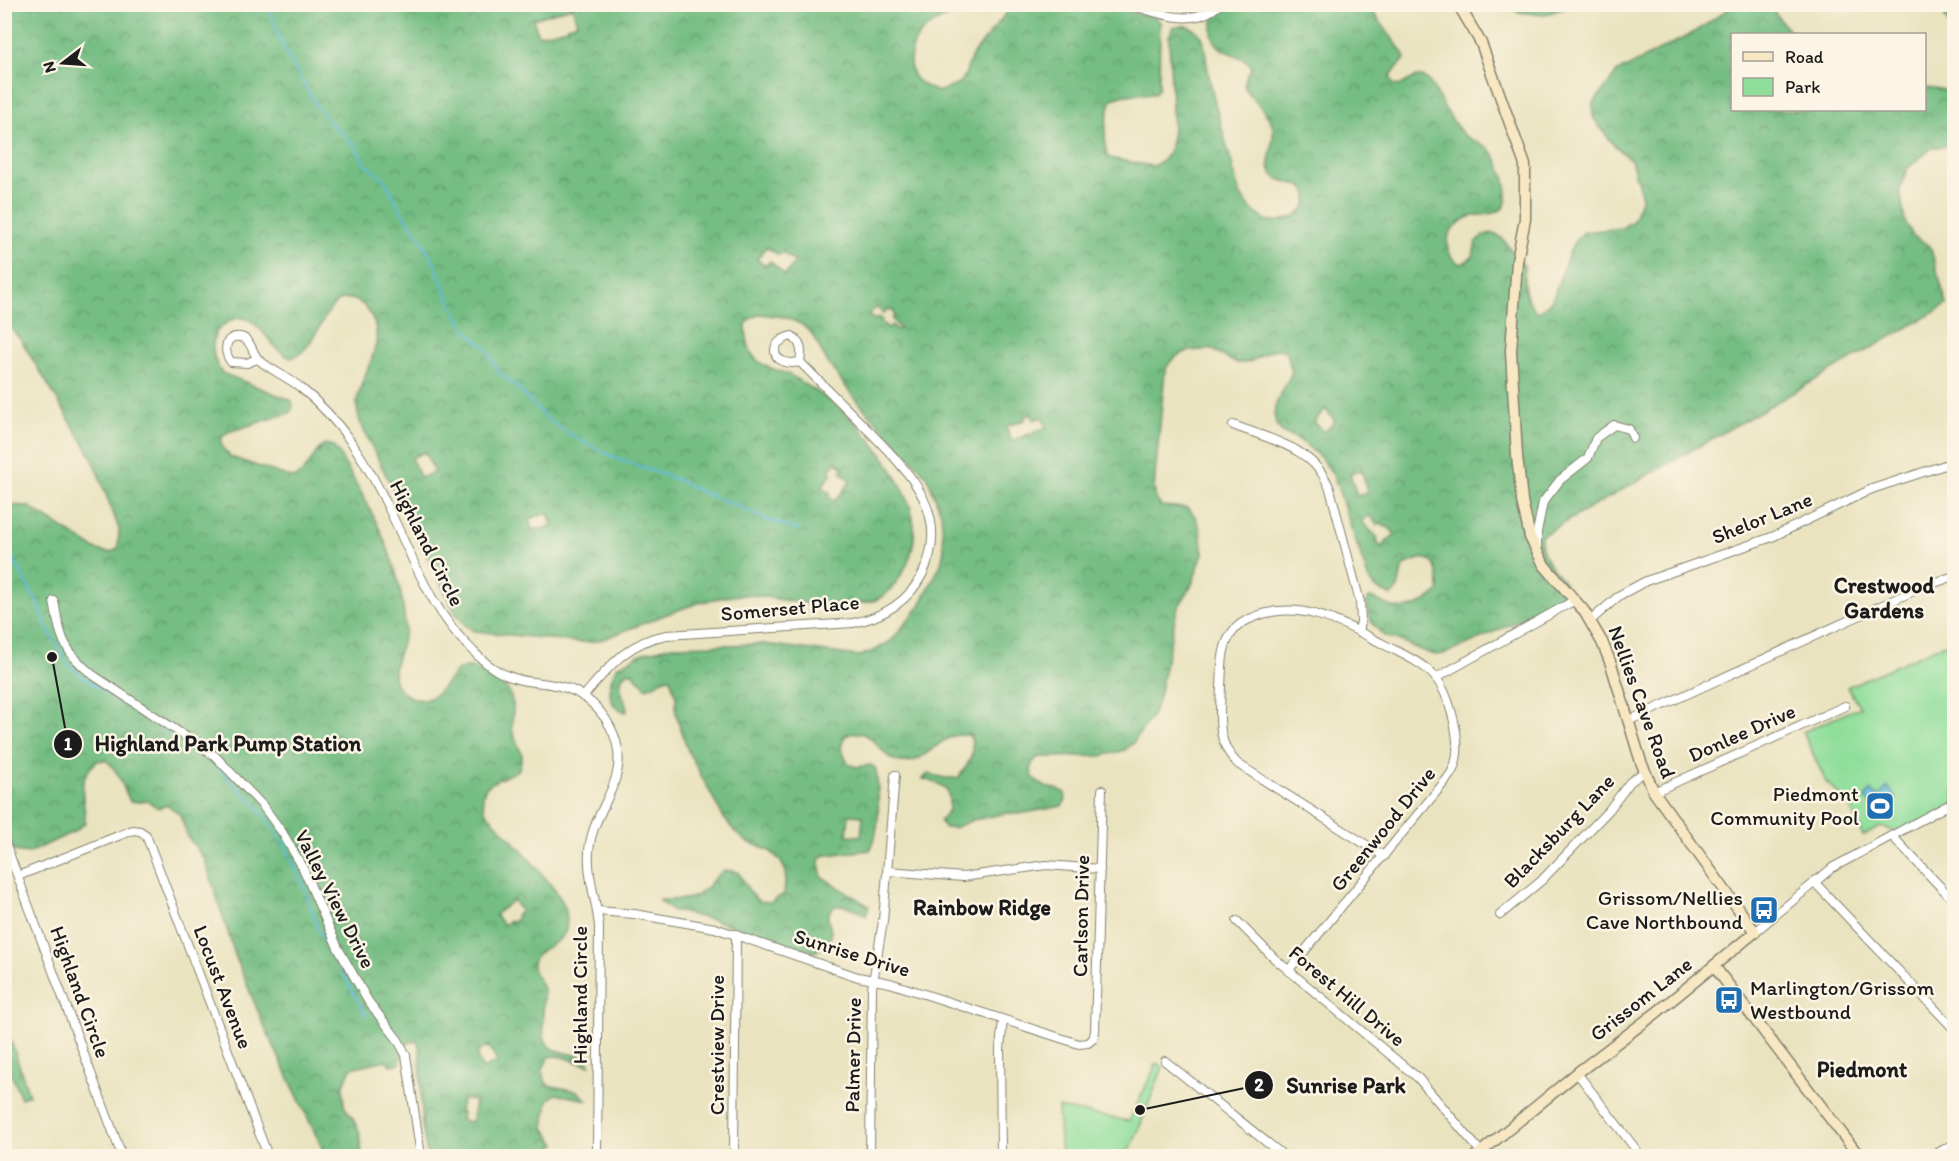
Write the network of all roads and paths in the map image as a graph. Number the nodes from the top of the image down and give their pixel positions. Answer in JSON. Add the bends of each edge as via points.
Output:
{"nodes":[{"id":1,"x":1128,"y":4,"type":"edge"},
{"id":2,"x":1220,"y":4,"type":"edge"},
{"id":3,"x":1458,"y":4,"type":"edge"},
{"id":4,"x":257,"y":359,"type":"dead end"},
{"id":5,"x":800,"y":362,"type":"dead end"},
{"id":6,"x":1233,"y":425,"type":"dead end"},
{"id":7,"x":1633,"y":438,"type":"dead end"},
{"id":8,"x":1954,"y":462,"type":"edge"},
{"id":9,"x":1537,"y":555,"type":"junction"},
{"id":10,"x":1954,"y":576,"type":"edge"},
{"id":11,"x":1575,"y":600,"type":"junction"},
{"id":12,"x":54,"y":601,"type":"dead end"},
{"id":13,"x":1590,"y":621,"type":"junction"},
{"id":14,"x":1359,"y":632,"type":"junction"},
{"id":15,"x":1436,"y":678,"type":"junction"},
{"id":16,"x":583,"y":696,"type":"junction"},
{"id":17,"x":1845,"y":706,"type":"dead end"},
{"id":18,"x":1629,"y":721,"type":"junction"},
{"id":19,"x":1644,"y":772,"type":"junction"},
{"id":20,"x":895,"y":775,"type":"dead end"},
{"id":21,"x":1102,"y":790,"type":"dead end"},
{"id":22,"x":1654,"y":792,"type":"junction"},
{"id":23,"x":1954,"y":802,"type":"edge"},
{"id":24,"x":1892,"y":836,"type":"junction"},
{"id":25,"x":4,"y":840,"type":"edge"},
{"id":26,"x":1384,"y":856,"type":"junction"},
{"id":27,"x":1100,"y":869,"type":"junction"},
{"id":28,"x":888,"y":871,"type":"junction"},
{"id":29,"x":18,"y":876,"type":"junction"},
{"id":30,"x":1815,"y":880,"type":"junction"},
{"id":31,"x":1954,"y":901,"type":"edge"},
{"id":32,"x":598,"y":911,"type":"junction"},
{"id":33,"x":1500,"y":915,"type":"dead end"},
{"id":34,"x":1237,"y":921,"type":"dead end"},
{"id":35,"x":1755,"y":932,"type":"junction"},
{"id":36,"x":736,"y":934,"type":"junction"},
{"id":37,"x":1714,"y":966,"type":"junction"},
{"id":38,"x":1288,"y":971,"type":"junction"},
{"id":39,"x":873,"y":980,"type":"junction"},
{"id":40,"x":1003,"y":1020,"type":"junction"},
{"id":41,"x":1954,"y":1029,"type":"edge"},
{"id":42,"x":1091,"y":1041,"type":"joint"},
{"id":43,"x":1165,"y":1061,"type":"dead end"},
{"id":44,"x":1577,"y":1073,"type":"junction"},
{"id":45,"x":1954,"y":1143,"type":"edge"},
{"id":46,"x":1479,"y":1154,"type":"edge"},
{"id":47,"x":122,"y":1156,"type":"edge"},
{"id":48,"x":268,"y":1156,"type":"edge"},
{"id":49,"x":421,"y":1156,"type":"edge"},
{"id":50,"x":597,"y":1156,"type":"edge"},
{"id":51,"x":734,"y":1156,"type":"edge"},
{"id":52,"x":870,"y":1156,"type":"edge"},
{"id":53,"x":1002,"y":1156,"type":"edge"},
{"id":54,"x":1284,"y":1156,"type":"edge"},
{"id":55,"x":1641,"y":1156,"type":"edge"},
{"id":56,"x":1859,"y":1156,"type":"edge"},
{"id":57,"x":1932,"y":1156,"type":"edge"}],
"edges":[{"from":1,"to":2,"type":"street","via":[[1183,18],[1205,14]]},
{"from":3,"to":9,"type":"street","name":"Nellies Cave Road","via":[[1481,43],[1525,165],[1525,219],[1516,261],[1511,351],[1522,501]]},
{"from":4,"to":16,"type":"street","name":"Highland Circle","via":[[314,398],[344,431],[382,494],[433,603],[463,641],[486,664],[504,675],[558,685]]},
{"from":5,"to":16,"type":"street","name":"Somerset Place","via":[[896,458],[921,492],[930,516],[931,545],[927,564],[915,586],[898,604],[867,621],[652,638],[618,657]]},
{"from":6,"to":14,"type":"street","via":[[1297,451],[1323,473],[1360,602]]},
{"from":7,"to":9,"type":"street","via":[[1629,429],[1614,425],[1596,438],[1588,458],[1560,480],[1544,502],[1537,532]]},
{"from":8,"to":13,"type":"street","name":"Shelor Lane","via":[[1872,489],[1772,537],[1646,581],[1620,595]]},
{"from":9,"to":11,"type":"street","name":"Nellies Cave Road"},
{"from":10,"to":18,"type":"street"},
{"from":11,"to":13,"type":"street","name":"Nellies Cave Road"},
{"from":11,"to":15,"type":"street"},
{"from":12,"to":49,"type":"street","name":"Valley View Drive","via":[[61,637],[78,662],[215,756],[282,832],[302,866],[338,948],[368,1001],[406,1055]]},
{"from":13,"to":18,"type":"street","name":"Nellies Cave Road","via":[[1608,656]]},
{"from":14,"to":15,"type":"street","name":"Greenwood Drive","via":[[1419,664]]},
{"from":14,"to":26,"type":"street","name":"Greenwood Drive","via":[[1331,618],[1292,610],[1255,616],[1240,625],[1230,636],[1222,656],[1220,730],[1226,751],[1238,764]]},
{"from":15,"to":26,"type":"street","name":"Greenwood Drive","via":[[1446,696],[1457,739],[1454,767]]},
{"from":16,"to":32,"type":"street","name":"Highland Circle","via":[[609,725],[618,756],[614,786],[594,826],[589,850]]},
{"from":17,"to":22,"type":"street","name":"Donlee Drive"},
{"from":18,"to":19,"type":"street","name":"Nellies Cave Road"},
{"from":19,"to":22,"type":"street","name":"Nellies Cave Road"},
{"from":19,"to":33,"type":"street","name":"Blacksburg Lane","via":[[1630,782],[1609,810],[1541,881]]},
{"from":20,"to":28,"type":"street","name":"Palmer Drive"},
{"from":21,"to":27,"type":"street","name":"Carlson Drive"},
{"from":22,"to":35,"type":"street","name":"Nellies Cave Road"},
{"from":23,"to":24,"type":"street","name":"Grissom Lane"},
{"from":24,"to":30,"type":"street","name":"Grissom Lane"},
{"from":24,"to":31,"type":"street"},
{"from":25,"to":29,"type":"street","name":"Highland Circle"},
{"from":26,"to":38,"type":"street","name":"Greenwood Drive"},
{"from":27,"to":28,"type":"street","via":[[1046,865],[963,877]]},
{"from":27,"to":42,"type":"street","name":"Carlson Drive","via":[[1095,1032]]},
{"from":28,"to":39,"type":"street","name":"Palmer Drive"},
{"from":29,"to":47,"type":"street","name":"Highland Circle"},
{"from":29,"to":48,"type":"street","name":"Locust Avenue","via":[[129,831],[142,832],[148,839]]},
{"from":30,"to":35,"type":"street","name":"Grissom Lane"},
{"from":30,"to":41,"type":"street"},
{"from":32,"to":36,"type":"street","name":"Sunrise Drive","via":[[680,921]]},
{"from":32,"to":50,"type":"street","name":"Highland Circle"},
{"from":34,"to":38,"type":"street","name":"Forest Hill Drive"},
{"from":35,"to":37,"type":"street","name":"Grissom Lane"},
{"from":36,"to":39,"type":"street","name":"Sunrise Drive"},
{"from":36,"to":51,"type":"street","name":"Crestview Drive"},
{"from":37,"to":44,"type":"street","name":"Grissom Lane"},
{"from":37,"to":56,"type":"street"},
{"from":38,"to":46,"type":"street","name":"Forest Hill Drive","via":[[1419,1078]]},
{"from":39,"to":40,"type":"street","name":"Sunrise Drive"},
{"from":39,"to":52,"type":"street","name":"Palmer Drive"},
{"from":40,"to":42,"type":"street","name":"Sunrise Drive","via":[[1079,1044]]},
{"from":40,"to":53,"type":"street"},
{"from":43,"to":54,"type":"street"},
{"from":44,"to":46,"type":"street","name":"Grissom Lane"},
{"from":44,"to":55,"type":"street"},
{"from":45,"to":57,"type":"street"}]}
